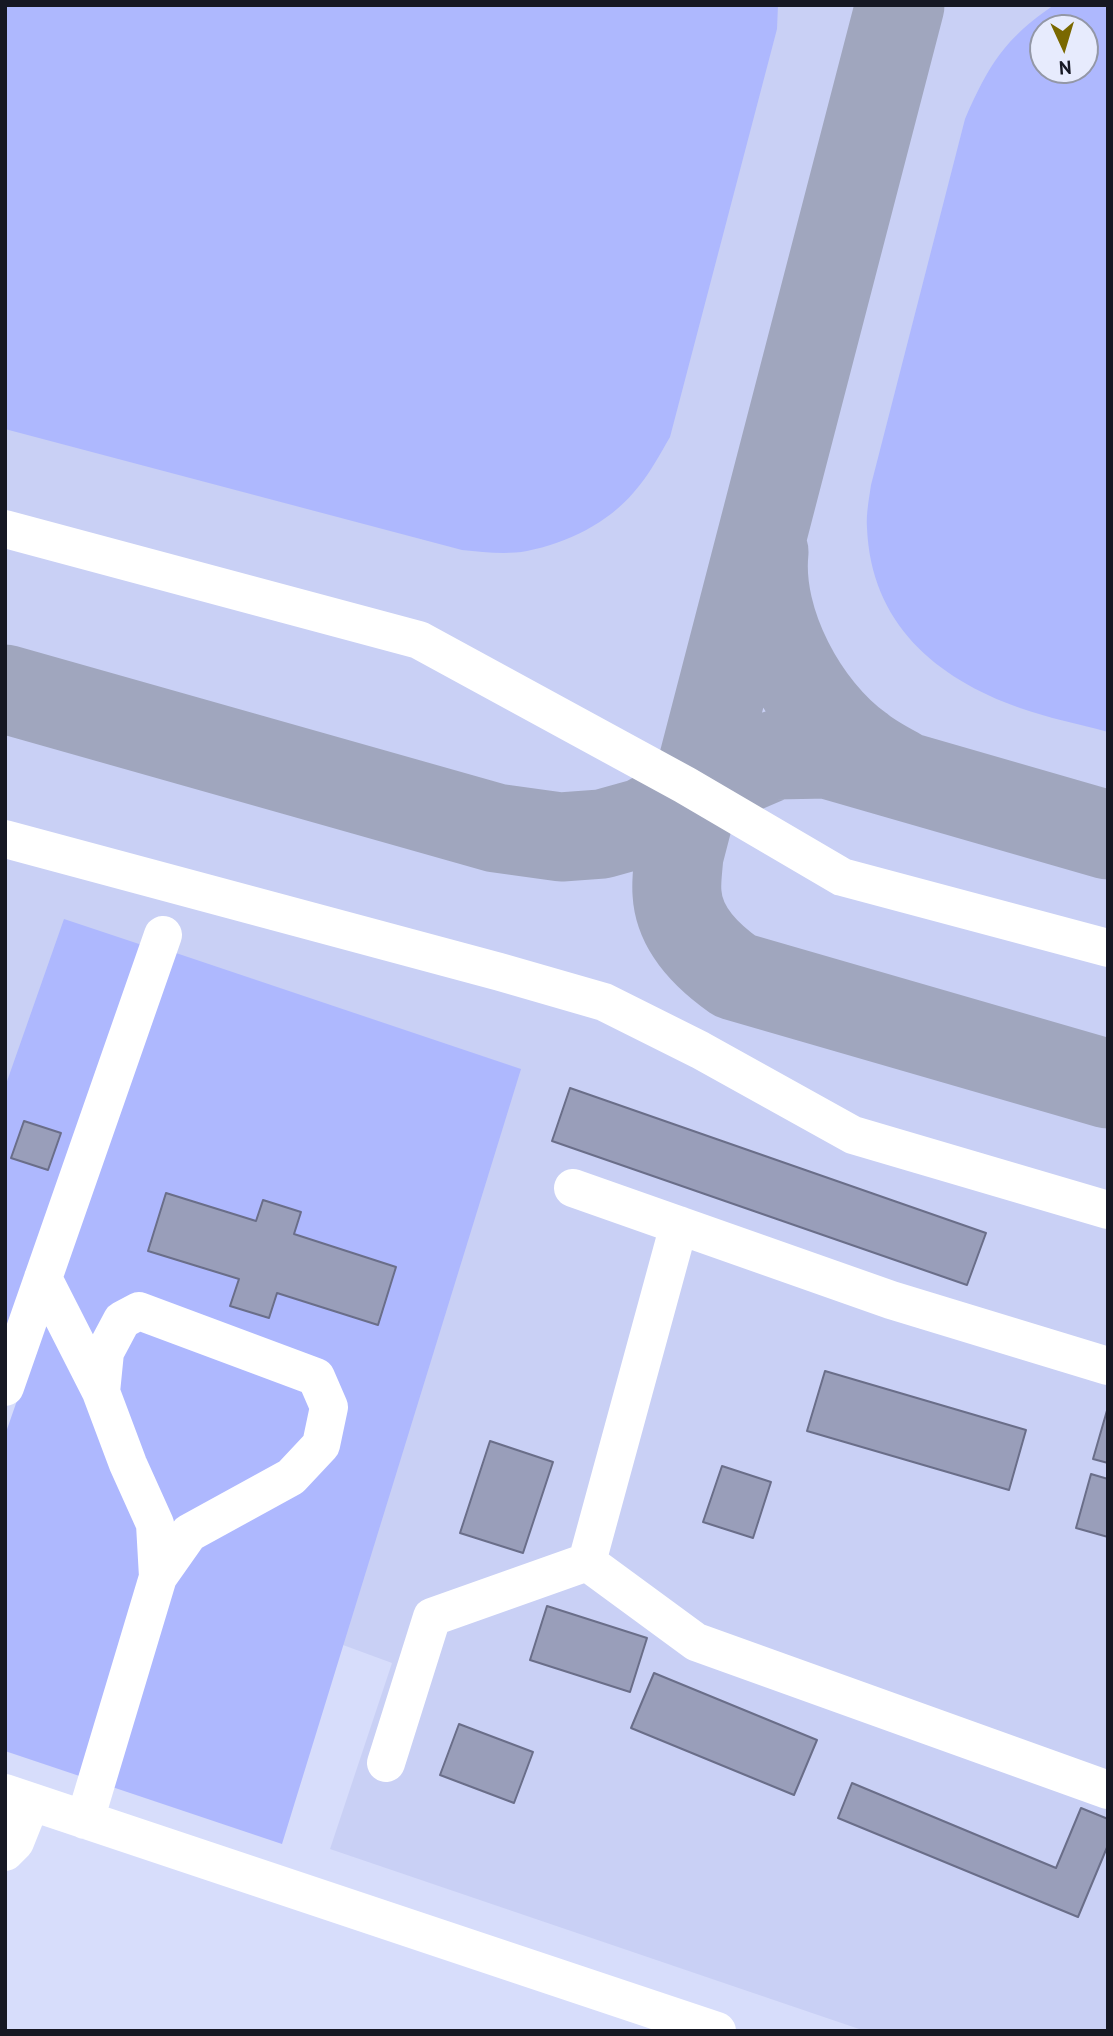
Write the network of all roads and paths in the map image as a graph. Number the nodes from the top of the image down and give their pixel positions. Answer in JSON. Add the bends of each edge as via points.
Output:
{"nodes":[{"id":1,"x":5,"y":529,"type":"edge"},
{"id":2,"x":5,"y":839,"type":"edge"},
{"id":3,"x":163,"y":935,"type":"dead end"},
{"id":4,"x":1108,"y":948,"type":"edge"},
{"id":5,"x":573,"y":1188,"type":"dead end"},
{"id":6,"x":1108,"y":1210,"type":"edge"},
{"id":7,"x":679,"y":1225,"type":"junction"},
{"id":8,"x":43,"y":1278,"type":"junction"},
{"id":9,"x":1108,"y":1366,"type":"edge"},
{"id":10,"x":5,"y":1387,"type":"edge"},
{"id":11,"x":101,"y":1392,"type":"junction"},
{"id":12,"x":587,"y":1562,"type":"junction"},
{"id":13,"x":158,"y":1577,"type":"junction"},
{"id":14,"x":386,"y":1763,"type":"dead end"},
{"id":15,"x":1108,"y":1790,"type":"edge"},
{"id":16,"x":18,"y":1798,"type":"edge"},
{"id":17,"x":85,"y":1820,"type":"junction"},
{"id":18,"x":5,"y":1852,"type":"edge"},
{"id":19,"x":717,"y":2031,"type":"edge"}],
"edges":[{"from":1,"to":4,"type":"street","via":[[419,640],[685,785],[842,877]]},
{"from":2,"to":6,"type":"street","via":[[604,1002],[853,1135]]},
{"from":3,"to":8,"type":"street"},
{"from":5,"to":7,"type":"street"},
{"from":7,"to":9,"type":"street","via":[[891,1300]]},
{"from":7,"to":12,"type":"street"},
{"from":8,"to":10,"type":"street"},
{"from":8,"to":11,"type":"street"},
{"from":11,"to":13,"type":"street","via":[[155,1524]]},
{"from":11,"to":13,"type":"street","via":[[105,1352],[122,1320],[139,1311],[316,1377],[329,1407],[321,1444],[291,1477],[189,1533]]},
{"from":12,"to":14,"type":"street","via":[[432,1617]]},
{"from":12,"to":15,"type":"street","via":[[696,1642]]},
{"from":13,"to":17,"type":"street"},
{"from":16,"to":17,"type":"street"},
{"from":16,"to":18,"type":"street","via":[[15,1842]]},
{"from":17,"to":19,"type":"street"}]}
